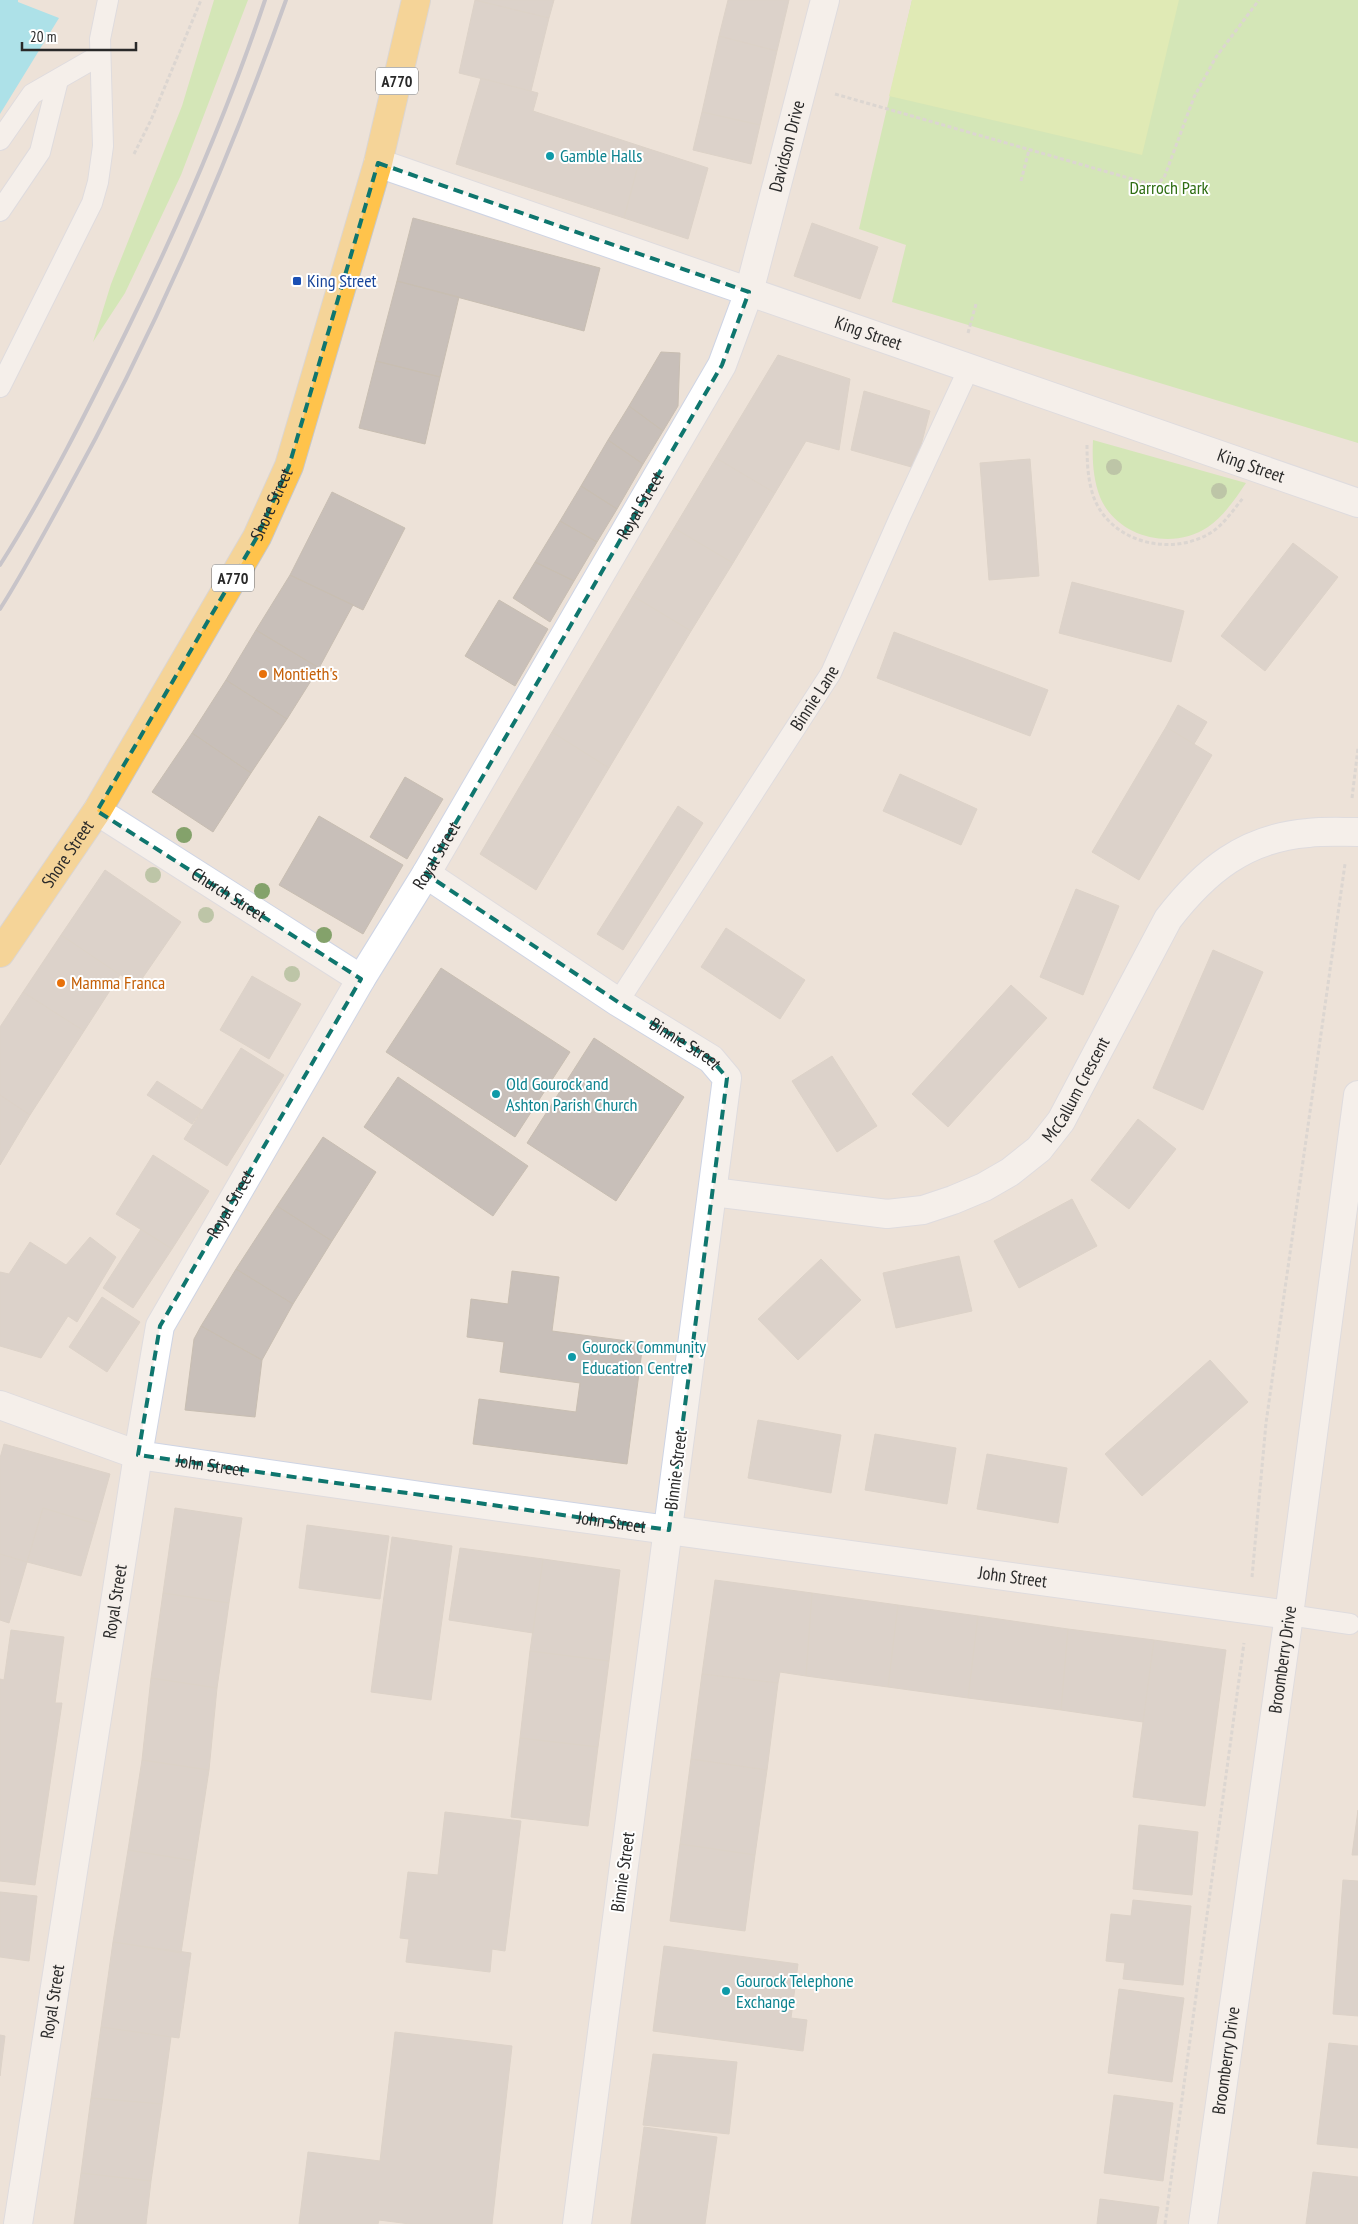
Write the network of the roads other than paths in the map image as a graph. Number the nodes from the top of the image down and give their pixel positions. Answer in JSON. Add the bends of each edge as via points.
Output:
{"nodes":[{"id":1,"x":108,"y":0,"type":"edge"},
{"id":2,"x":416,"y":0,"type":"edge"},
{"id":3,"x":825,"y":0,"type":"edge"},
{"id":4,"x":100,"y":55,"type":"junction"},
{"id":5,"x":58,"y":80,"type":"junction"},
{"id":6,"x":0,"y":140,"type":"edge"},
{"id":7,"x":378,"y":163,"type":"junction"},
{"id":8,"x":0,"y":211,"type":"edge"},
{"id":9,"x":748,"y":292,"type":"junction"},
{"id":10,"x":969,"y":368,"type":"junction"},
{"id":11,"x":0,"y":387,"type":"edge"},
{"id":12,"x":1358,"y":503,"type":"edge"},
{"id":13,"x":97,"y":810,"type":"junction"},
{"id":14,"x":1353,"y":832,"type":"edge"},
{"id":15,"x":426,"y":874,"type":"junction"},
{"id":16,"x":0,"y":953,"type":"edge"},
{"id":17,"x":361,"y":979,"type":"junction"},
{"id":18,"x":618,"y":1002,"type":"junction"},
{"id":19,"x":1357,"y":1109,"type":"edge"},
{"id":20,"x":713,"y":1192,"type":"junction"},
{"id":21,"x":0,"y":1405,"type":"edge"},
{"id":22,"x":138,"y":1455,"type":"junction"},
{"id":23,"x":669,"y":1530,"type":"junction"},
{"id":24,"x":1289,"y":1615,"type":"junction"},
{"id":25,"x":1350,"y":1624,"type":"dead end"},
{"id":26,"x":18,"y":2224,"type":"edge"},
{"id":27,"x":577,"y":2224,"type":"edge"},
{"id":28,"x":1203,"y":2224,"type":"edge"}],
"edges":[{"from":1,"to":4,"type":"lane","via":[[101,29]]},
{"from":2,"to":7,"type":"main road","name":"Shore Street","number":"A770"},
{"from":3,"to":9,"type":"street","name":"Davidson Drive"},
{"from":4,"to":5,"type":"lane"},
{"from":4,"to":11,"type":"lane","via":[[103,146],[92,203]]},
{"from":5,"to":6,"type":"lane","via":[[32,94]]},
{"from":5,"to":8,"type":"lane","via":[[40,152]]},
{"from":7,"to":9,"type":"street","name":"King Street"},
{"from":7,"to":13,"type":"main road","name":"Shore Street","number":"A770","via":[[289,466],[257,537]]},
{"from":9,"to":10,"type":"street","name":"King Street"},
{"from":9,"to":15,"type":"street","name":"Royal Street","via":[[722,365]]},
{"from":10,"to":12,"type":"street","name":"King Street"},
{"from":10,"to":18,"type":"lane","name":"Binnie Lane","via":[[831,674]]},
{"from":13,"to":16,"type":"main road","name":"Shore Street","number":"A770"},
{"from":13,"to":17,"type":"street","name":"Church Street"},
{"from":14,"to":20,"type":"street","name":"McCallum Crescent","via":[[1307,832],[1243,850],[1216,867],[1190,890],[1168,919],[1061,1121],[1039,1148],[1010,1172],[984,1187],[923,1210],[887,1214]]},
{"from":15,"to":17,"type":"street","name":"Royal Street"},
{"from":15,"to":18,"type":"street","name":"Binnie Street"},
{"from":17,"to":22,"type":"street","name":"Royal Street","via":[[160,1326]]},
{"from":18,"to":20,"type":"street","name":"Binnie Street","via":[[711,1059],[727,1078]]},
{"from":19,"to":24,"type":"street","name":"Broomberry Drive"},
{"from":20,"to":23,"type":"street","name":"Binnie Street"},
{"from":21,"to":22,"type":"street","name":"John Street"},
{"from":22,"to":23,"type":"street","name":"John Street"},
{"from":22,"to":26,"type":"street","name":"Royal Street"},
{"from":23,"to":24,"type":"street","name":"John Street"},
{"from":23,"to":27,"type":"street","name":"Binnie Street"},
{"from":24,"to":25,"type":"lane"},
{"from":24,"to":28,"type":"street","name":"Broomberry Drive"}]}
